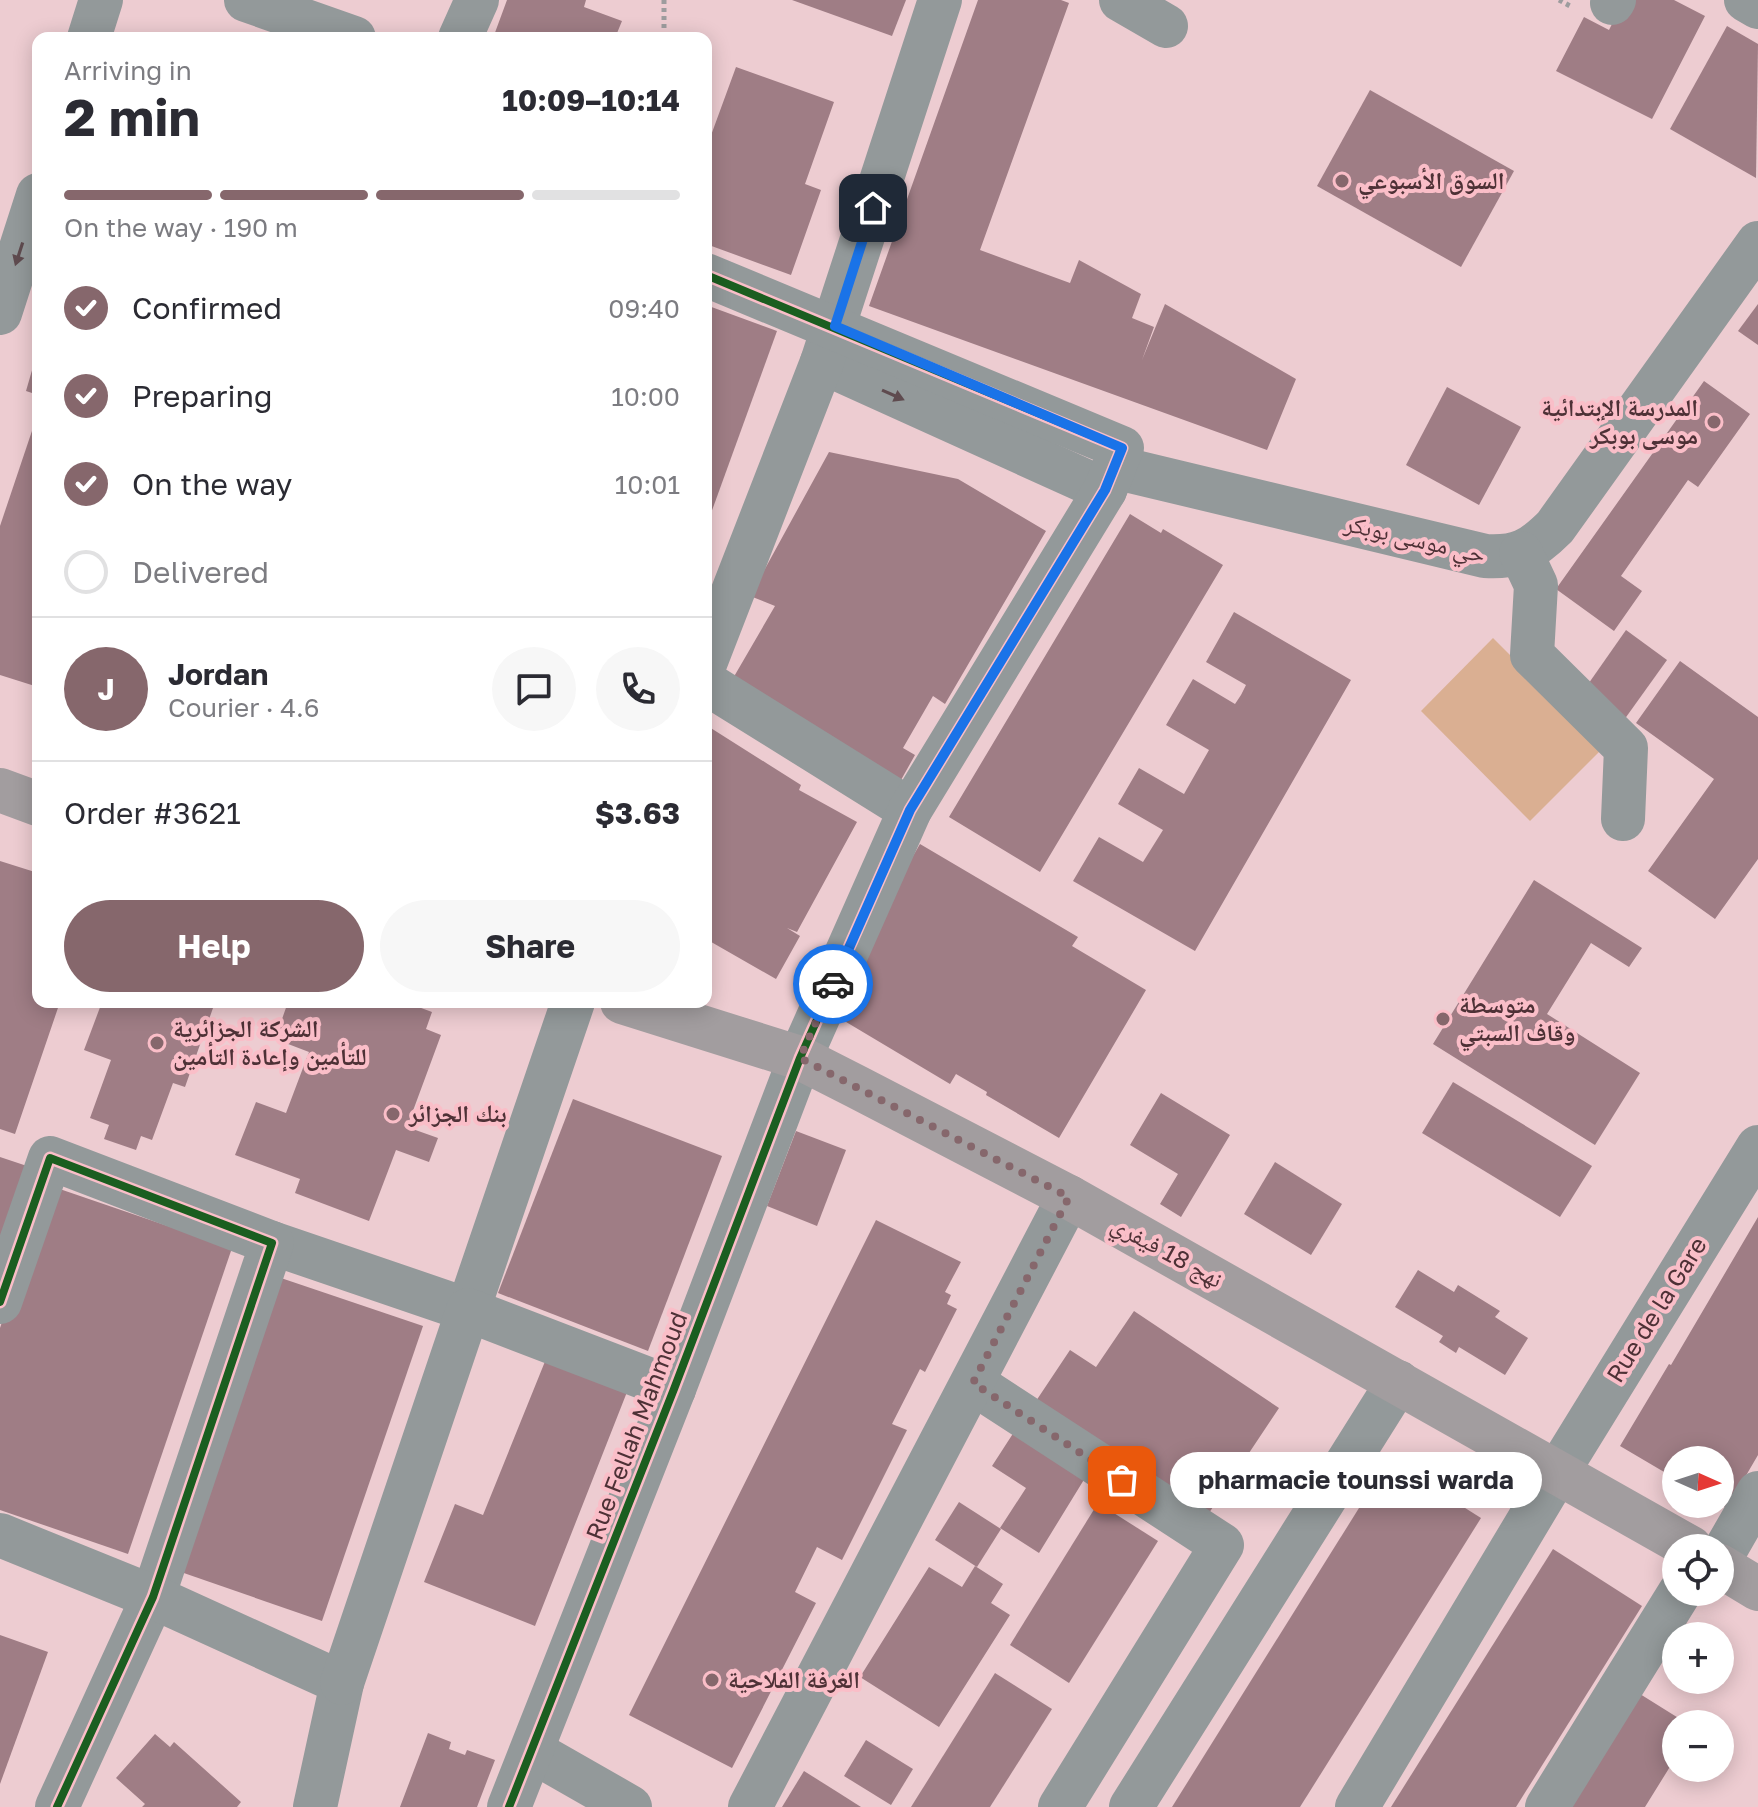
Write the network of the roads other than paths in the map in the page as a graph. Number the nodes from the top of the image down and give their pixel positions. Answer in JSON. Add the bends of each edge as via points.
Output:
{"nodes":[{"id":1,"x":101,"y":0,"type":"edge"},
{"id":2,"x":246,"y":0,"type":"edge"},
{"id":3,"x":477,"y":0,"type":"edge"},
{"id":4,"x":940,"y":0,"type":"edge"},
{"id":5,"x":1121,"y":0,"type":"edge"},
{"id":6,"x":1746,"y":0,"type":"edge"},
{"id":7,"x":1758,"y":7,"type":"edge"},
{"id":8,"x":1166,"y":26,"type":"dead end"},
{"id":9,"x":91,"y":32,"type":"edge"},
{"id":10,"x":337,"y":32,"type":"edge"},
{"id":11,"x":463,"y":32,"type":"edge"},
{"id":12,"x":32,"y":214,"type":"edge"},
{"id":13,"x":1758,"y":243,"type":"edge"},
{"id":14,"x":712,"y":278,"type":"edge"},
{"id":15,"x":0,"y":313,"type":"edge"},
{"id":16,"x":829,"y":344,"type":"junction"},
{"id":17,"x":1114,"y":469,"type":"junction"},
{"id":18,"x":1521,"y":553,"type":"junction"},
{"id":19,"x":712,"y":646,"type":"edge"},
{"id":20,"x":712,"y":687,"type":"edge"},
{"id":21,"x":0,"y":790,"type":"edge"},
{"id":22,"x":32,"y":802,"type":"edge"},
{"id":23,"x":910,"y":810,"type":"junction"},
{"id":24,"x":1623,"y":819,"type":"dead end"},
{"id":25,"x":571,"y":1008,"type":"edge"},
{"id":26,"x":641,"y":1008,"type":"edge"},
{"id":27,"x":800,"y":1058,"type":"junction"},
{"id":28,"x":1758,"y":1147,"type":"edge"},
{"id":29,"x":1069,"y":1197,"type":"junction"},
{"id":30,"x":272,"y":1243,"type":"junction"},
{"id":31,"x":0,"y":1302,"type":"edge"},
{"id":32,"x":468,"y":1310,"type":"junction"},
{"id":33,"x":1398,"y":1382,"type":"junction"},
{"id":34,"x":973,"y":1383,"type":"junction"},
{"id":35,"x":674,"y":1389,"type":"junction"},
{"id":36,"x":1557,"y":1473,"type":"junction"},
{"id":37,"x":1758,"y":1493,"type":"edge"},
{"id":38,"x":1666,"y":1534,"type":"edge"},
{"id":39,"x":0,"y":1535,"type":"edge"},
{"id":40,"x":1734,"y":1535,"type":"edge"},
{"id":41,"x":1734,"y":1574,"type":"edge"},
{"id":42,"x":1758,"y":1589,"type":"edge"},
{"id":43,"x":153,"y":1597,"type":"junction"},
{"id":44,"x":1671,"y":1606,"type":"edge"},
{"id":45,"x":342,"y":1683,"type":"junction"},
{"id":46,"x":532,"y":1751,"type":"junction"},
{"id":47,"x":57,"y":1807,"type":"edge"},
{"id":48,"x":315,"y":1807,"type":"edge"},
{"id":49,"x":509,"y":1807,"type":"edge"},
{"id":50,"x":630,"y":1807,"type":"edge"},
{"id":51,"x":750,"y":1807,"type":"edge"},
{"id":52,"x":1060,"y":1807,"type":"edge"},
{"id":53,"x":1131,"y":1807,"type":"edge"},
{"id":54,"x":1357,"y":1807,"type":"edge"},
{"id":55,"x":1547,"y":1807,"type":"edge"}],
"edges":[{"from":1,"to":9,"type":"street"},
{"from":2,"to":10,"type":"street"},
{"from":3,"to":11,"type":"street"},
{"from":4,"to":16,"type":"street"},
{"from":5,"to":8,"type":"street"},
{"from":6,"to":7,"type":"street"},
{"from":12,"to":15,"type":"street","one_way":true},
{"from":13,"to":18,"type":"street","name":"حي موسى بوبكر","via":[[1555,527]]},
{"from":14,"to":16,"type":"street","name":"حي موسى بوبكر"},
{"from":16,"to":17,"type":"street","name":"حي موسى بوبكر"},
{"from":16,"to":19,"type":"street"},
{"from":17,"to":18,"type":"street","name":"حي موسى بوبكر","via":[[1485,556]]},
{"from":17,"to":23,"type":"street","name":"Rue Fellah Mahmoud"},
{"from":18,"to":24,"type":"street","via":[[1536,585],[1532,655],[1626,748]]},
{"from":20,"to":23,"type":"street"},
{"from":21,"to":22,"type":"main road"},
{"from":23,"to":27,"type":"street","name":"Rue Fellah Mahmoud"},
{"from":25,"to":32,"type":"street"},
{"from":26,"to":27,"type":"main road","name":"نهج 18 فيفري"},
{"from":27,"to":29,"type":"main road","name":"نهج 18 فيفري"},
{"from":27,"to":35,"type":"street","name":"Rue Fellah Mahmoud"},
{"from":28,"to":36,"type":"street","name":"Rue de la Gare"},
{"from":29,"to":33,"type":"main road","name":"نهج 18 فيفري"},
{"from":29,"to":34,"type":"street"},
{"from":30,"to":31,"type":"street","via":[[50,1158]]},
{"from":30,"to":32,"type":"street"},
{"from":30,"to":43,"type":"street"},
{"from":32,"to":35,"type":"street"},
{"from":32,"to":45,"type":"street"},
{"from":33,"to":36,"type":"main road","name":"نهج 18 فيفري"},
{"from":33,"to":53,"type":"street"},
{"from":34,"to":51,"type":"street"},
{"from":34,"to":52,"type":"street","via":[[1222,1545]]},
{"from":35,"to":46,"type":"street","name":"Rue Fellah Mahmoud"},
{"from":36,"to":38,"type":"main road","name":"نهج 18 فيفري"},
{"from":36,"to":54,"type":"street","name":"Rue de la Gare"},
{"from":37,"to":40,"type":"street"},
{"from":39,"to":43,"type":"street"},
{"from":41,"to":42,"type":"main road"},
{"from":43,"to":45,"type":"street"},
{"from":43,"to":47,"type":"street"},
{"from":44,"to":55,"type":"street"},
{"from":45,"to":48,"type":"street"},
{"from":46,"to":49,"type":"street","name":"Rue Fellah Mahmoud"},
{"from":46,"to":50,"type":"street"}]}
